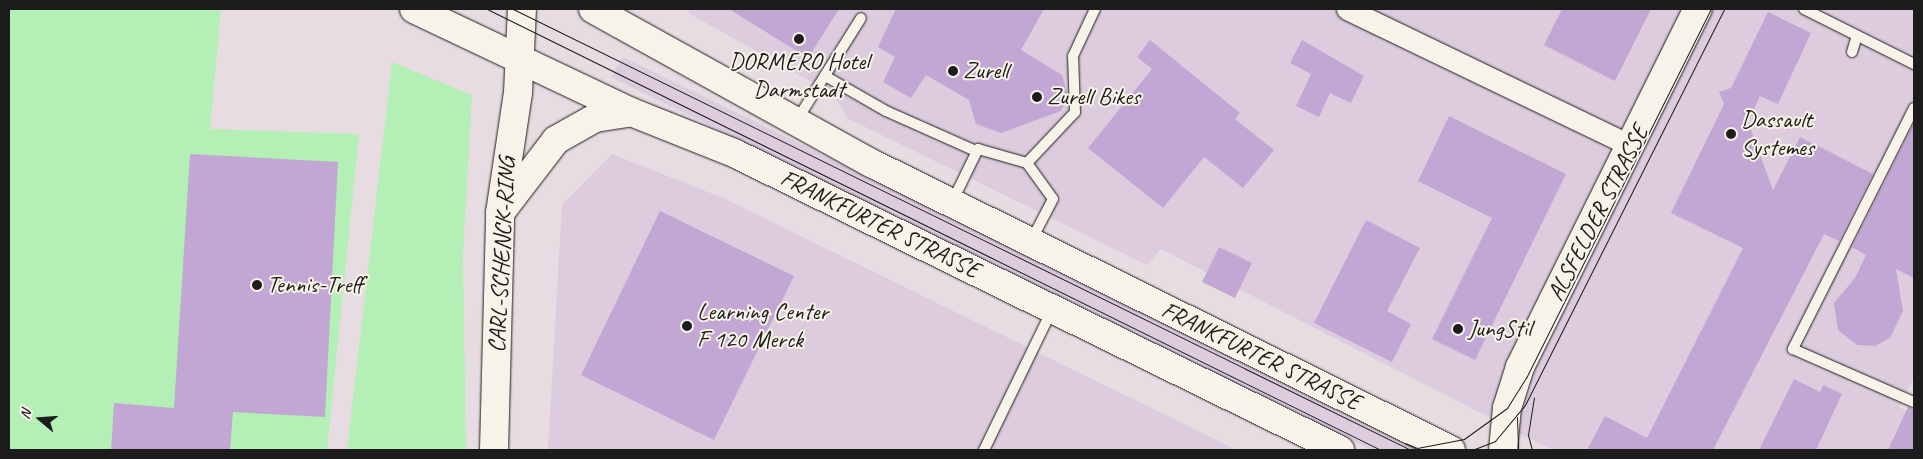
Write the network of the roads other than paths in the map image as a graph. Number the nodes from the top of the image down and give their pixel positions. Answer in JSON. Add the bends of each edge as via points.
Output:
{"nodes":[{"id":1,"x":414,"y":9,"type":"edge"},
{"id":2,"x":522,"y":9,"type":"edge"},
{"id":3,"x":593,"y":9,"type":"edge"},
{"id":4,"x":1095,"y":9,"type":"edge"},
{"id":5,"x":1347,"y":9,"type":"edge"},
{"id":6,"x":1698,"y":9,"type":"edge"},
{"id":7,"x":1804,"y":9,"type":"edge"},
{"id":8,"x":861,"y":18,"type":"dead end"},
{"id":9,"x":1857,"y":36,"type":"junction"},
{"id":10,"x":1852,"y":52,"type":"dead end"},
{"id":11,"x":518,"y":60,"type":"junction"},
{"id":12,"x":1914,"y":64,"type":"edge"},
{"id":13,"x":825,"y":76,"type":"junction"},
{"id":14,"x":1914,"y":108,"type":"edge"},
{"id":15,"x":631,"y":112,"type":"junction"},
{"id":16,"x":797,"y":120,"type":"junction"},
{"id":17,"x":1632,"y":146,"type":"junction"},
{"id":18,"x":976,"y":151,"type":"junction"},
{"id":19,"x":1026,"y":163,"type":"junction"},
{"id":20,"x":958,"y":190,"type":"dead end"},
{"id":21,"x":500,"y":213,"type":"junction"},
{"id":22,"x":1031,"y":242,"type":"junction"},
{"id":23,"x":1052,"y":309,"type":"junction"},
{"id":24,"x":1914,"y":402,"type":"edge"},
{"id":25,"x":494,"y":450,"type":"edge"},
{"id":26,"x":984,"y":450,"type":"edge"},
{"id":27,"x":1340,"y":450,"type":"edge"},
{"id":28,"x":1451,"y":450,"type":"edge"},
{"id":29,"x":1503,"y":450,"type":"edge"}],
"edges":[{"from":1,"to":11,"type":"main road","name":"FRANKFURTER STRASSE"},
{"from":2,"to":11,"type":"main road","name":"CARL-SCHENCK-RING"},
{"from":3,"to":16,"type":"main road","name":"FRANKFURTER STRASSE"},
{"from":4,"to":19,"type":"lane","via":[[1073,56],[1076,112]]},
{"from":5,"to":17,"type":"street"},
{"from":6,"to":17,"type":"main road","name":"ALSFELDER STRASSE"},
{"from":7,"to":9,"type":"lane"},
{"from":8,"to":13,"type":"lane"},
{"from":9,"to":10,"type":"lane"},
{"from":9,"to":12,"type":"lane"},
{"from":11,"to":15,"type":"main road","name":"FRANKFURTER STRASSE"},
{"from":11,"to":21,"type":"main road","name":"CARL-SCHENCK-RING","via":[[518,93]]},
{"from":13,"to":16,"type":"lane"},
{"from":13,"to":18,"type":"lane","via":[[886,111]]},
{"from":14,"to":24,"type":"lane","via":[[1793,349]]},
{"from":15,"to":21,"type":"main road","via":[[596,118],[556,140]]},
{"from":15,"to":23,"type":"main road","name":"FRANKFURTER STRASSE","via":[[734,153]]},
{"from":16,"to":22,"type":"main road","name":"FRANKFURTER STRASSE","via":[[871,163]]},
{"from":17,"to":29,"type":"main road","name":"ALSFELDER STRASSE","via":[[1520,367],[1507,408]]},
{"from":18,"to":19,"type":"lane","via":[[985,149]]},
{"from":18,"to":20,"type":"lane"},
{"from":19,"to":22,"type":"lane","via":[[1053,199]]},
{"from":21,"to":25,"type":"main road","name":"CARL-SCHENCK-RING"},
{"from":22,"to":28,"type":"main road","name":"FRANKFURTER STRASSE"},
{"from":23,"to":26,"type":"lane"},
{"from":23,"to":27,"type":"main road","name":"FRANKFURTER STRASSE"}]}
